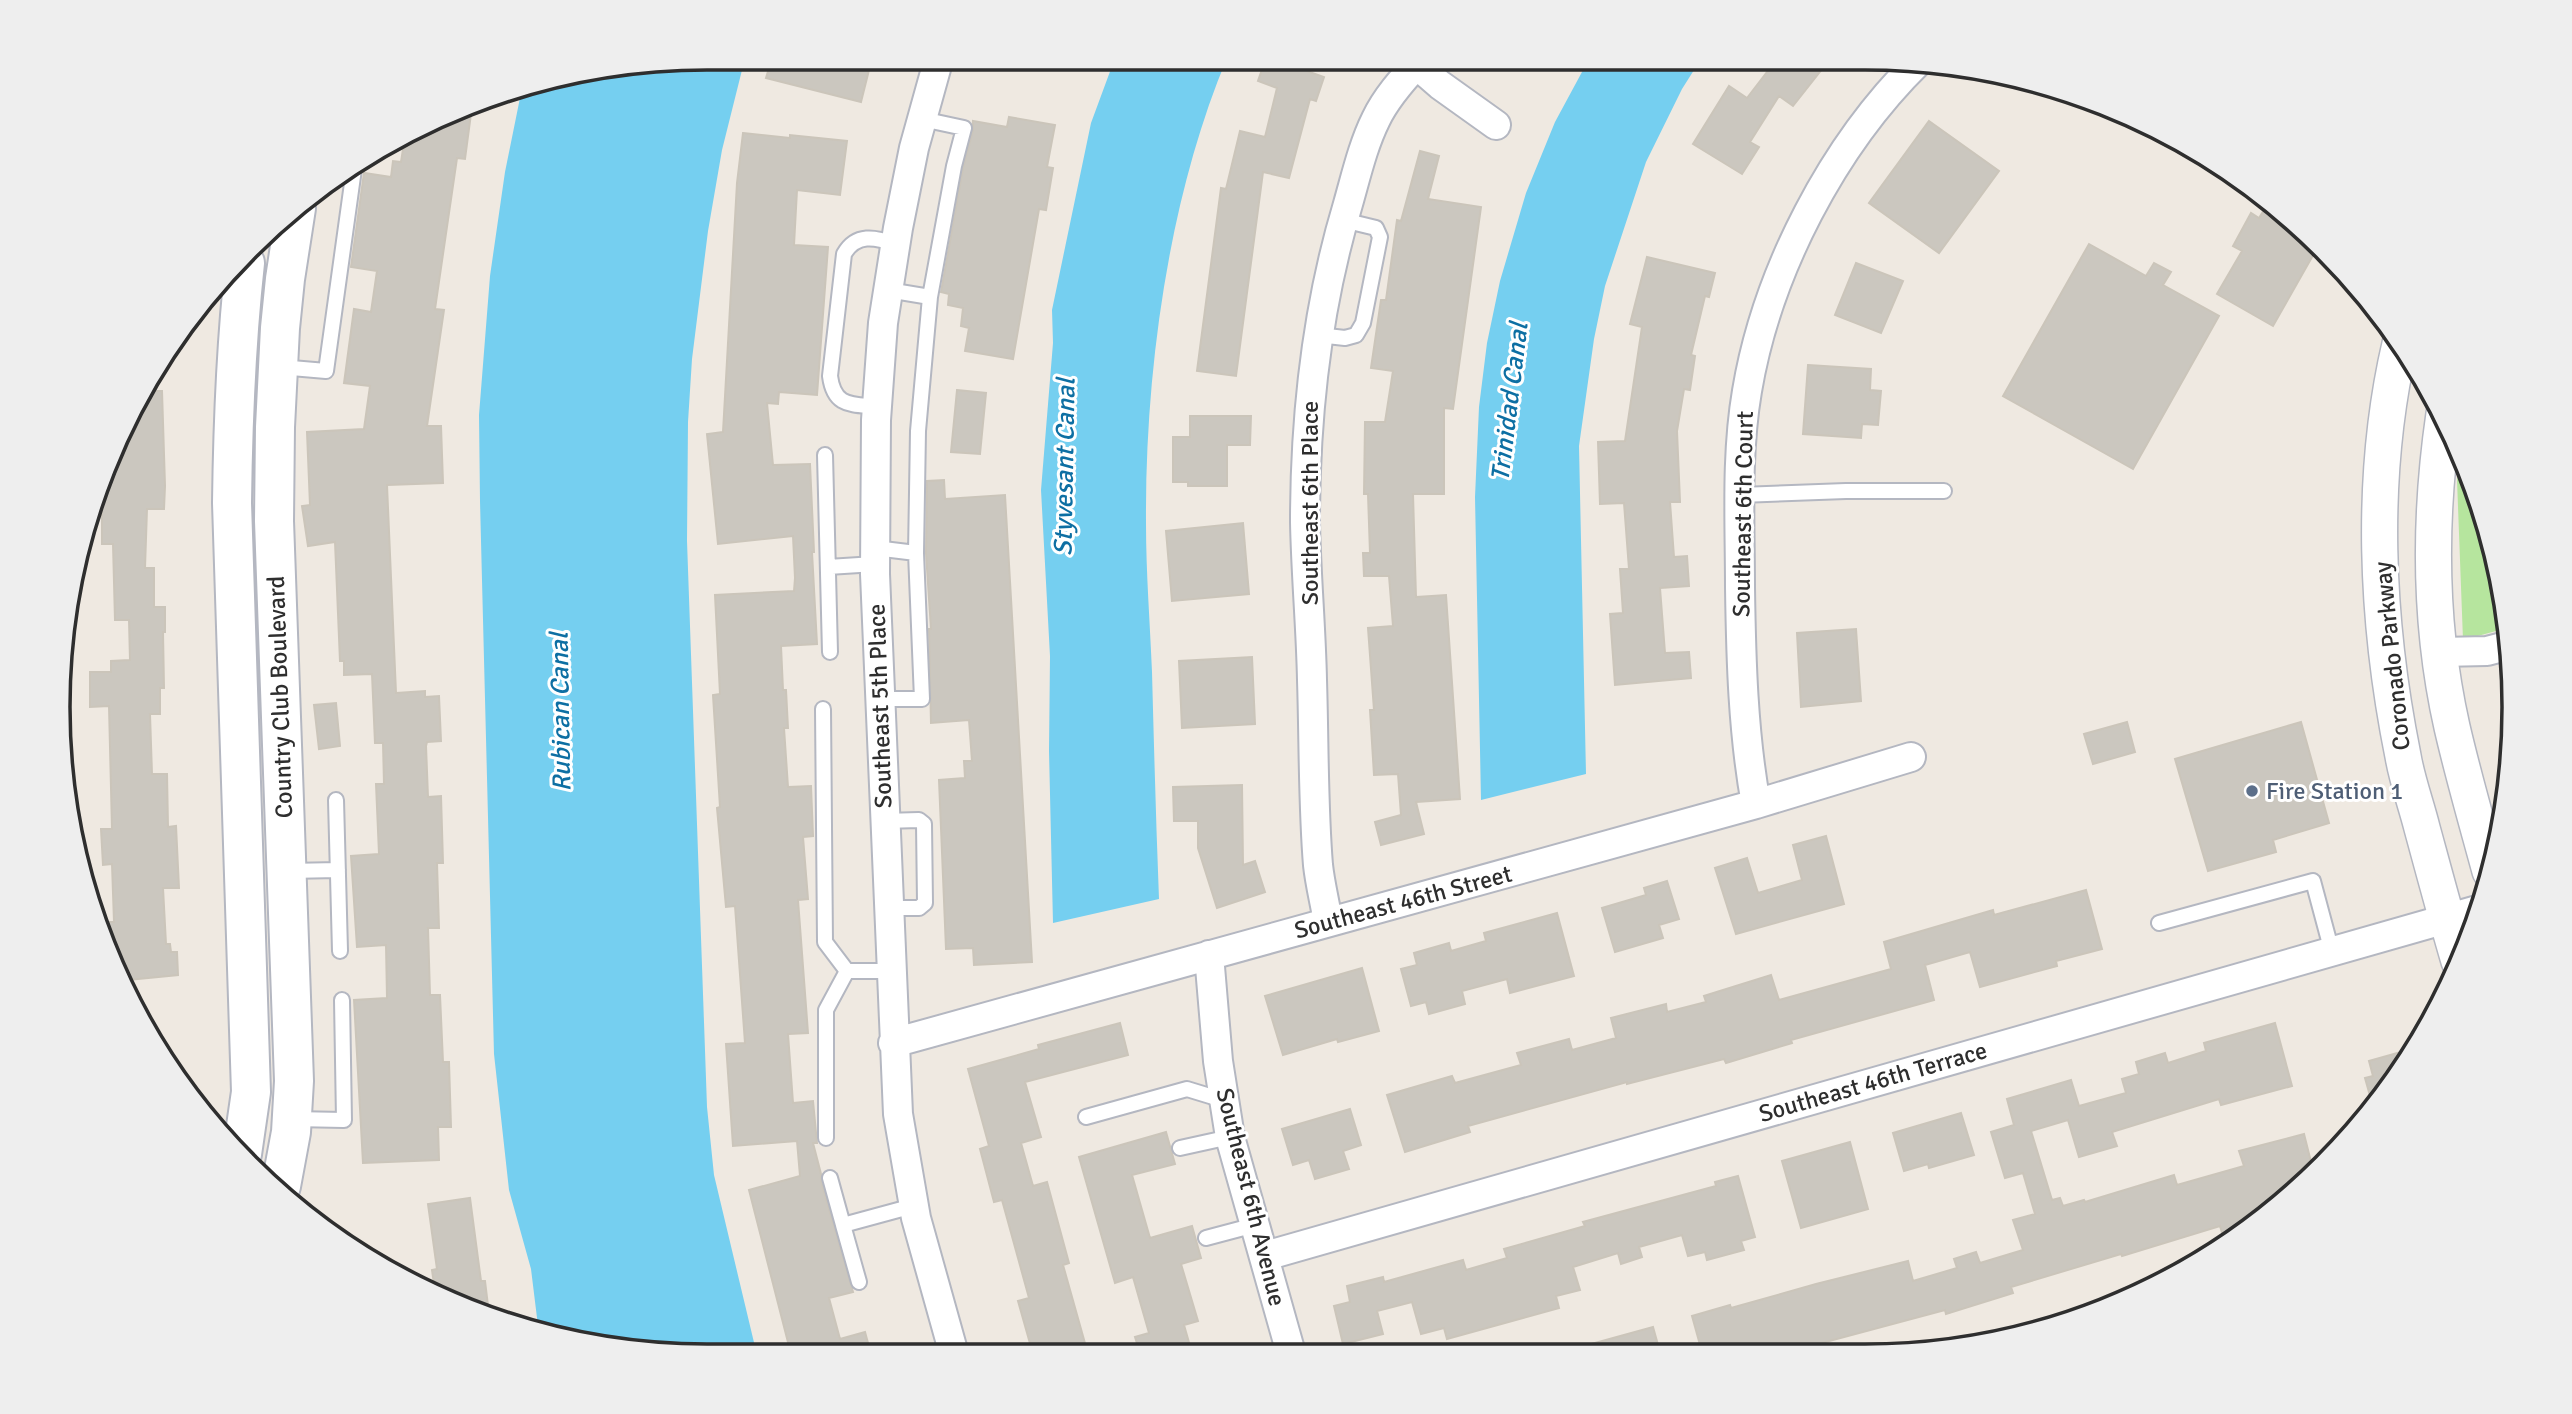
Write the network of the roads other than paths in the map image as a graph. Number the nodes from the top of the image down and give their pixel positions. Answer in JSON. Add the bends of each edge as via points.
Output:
{"nodes":[{"id":1,"x":936,"y":70,"type":"edge"},
{"id":2,"x":1408,"y":70,"type":"edge"},
{"id":3,"x":1424,"y":70,"type":"edge"},
{"id":4,"x":1910,"y":71,"type":"edge"},
{"id":5,"x":922,"y":119,"type":"junction"},
{"id":6,"x":1496,"y":125,"type":"dead end"},
{"id":7,"x":353,"y":177,"type":"edge"},
{"id":8,"x":1343,"y":220,"type":"junction"},
{"id":9,"x":294,"y":223,"type":"edge"},
{"id":10,"x":895,"y":244,"type":"junction"},
{"id":11,"x":244,"y":270,"type":"edge"},
{"id":12,"x":888,"y":290,"type":"junction"},
{"id":13,"x":930,"y":297,"type":"junction"},
{"id":14,"x":1318,"y":335,"type":"junction"},
{"id":15,"x":2398,"y":358,"type":"edge"},
{"id":16,"x":278,"y":367,"type":"junction"},
{"id":17,"x":877,"y":407,"type":"junction"},
{"id":18,"x":2443,"y":441,"type":"edge"},
{"id":19,"x":233,"y":448,"type":"junction"},
{"id":20,"x":275,"y":449,"type":"junction"},
{"id":21,"x":825,"y":455,"type":"dead end"},
{"id":22,"x":1944,"y":491,"type":"dead end"},
{"id":23,"x":1740,"y":495,"type":"junction"},
{"id":24,"x":916,"y":553,"type":"junction"},
{"id":25,"x":875,"y":556,"type":"junction"},
{"id":26,"x":828,"y":567,"type":"junction"},
{"id":27,"x":2499,"y":648,"type":"edge"},
{"id":28,"x":830,"y":652,"type":"dead end"},
{"id":29,"x":2440,"y":652,"type":"junction"},
{"id":30,"x":280,"y":693,"type":"junction"},
{"id":31,"x":238,"y":695,"type":"junction"},
{"id":32,"x":880,"y":699,"type":"junction"},
{"id":33,"x":823,"y":709,"type":"dead end"},
{"id":34,"x":1911,"y":757,"type":"dead end"},
{"id":35,"x":336,"y":800,"type":"dead end"},
{"id":36,"x":1756,"y":804,"type":"junction"},
{"id":37,"x":884,"y":821,"type":"junction"},
{"id":38,"x":2485,"y":852,"type":"edge"},
{"id":39,"x":338,"y":870,"type":"junction"},
{"id":40,"x":286,"y":871,"type":"junction"},
{"id":41,"x":888,"y":908,"type":"junction"},
{"id":42,"x":2468,"y":913,"type":"edge"},
{"id":43,"x":2447,"y":919,"type":"junction"},
{"id":44,"x":1328,"y":922,"type":"junction"},
{"id":45,"x":2159,"y":923,"type":"dead end"},
{"id":46,"x":2455,"y":948,"type":"edge"},
{"id":47,"x":340,"y":951,"type":"dead end"},
{"id":48,"x":2332,"y":952,"type":"junction"},
{"id":49,"x":1209,"y":955,"type":"junction"},
{"id":50,"x":847,"y":971,"type":"junction"},
{"id":51,"x":890,"y":971,"type":"junction"},
{"id":52,"x":342,"y":1000,"type":"dead end"},
{"id":53,"x":893,"y":1043,"type":"junction"},
{"id":54,"x":1223,"y":1100,"type":"junction"},
{"id":55,"x":1086,"y":1117,"type":"dead end"},
{"id":56,"x":292,"y":1119,"type":"junction"},
{"id":57,"x":1230,"y":1137,"type":"junction"},
{"id":58,"x":827,"y":1138,"type":"dead end"},
{"id":59,"x":244,"y":1143,"type":"edge"},
{"id":60,"x":1180,"y":1148,"type":"dead end"},
{"id":61,"x":830,"y":1178,"type":"dead end"},
{"id":62,"x":282,"y":1181,"type":"edge"},
{"id":63,"x":913,"y":1206,"type":"junction"},
{"id":64,"x":843,"y":1224,"type":"junction"},
{"id":65,"x":1255,"y":1225,"type":"junction"},
{"id":66,"x":1206,"y":1238,"type":"dead end"},
{"id":67,"x":1265,"y":1256,"type":"junction"},
{"id":68,"x":859,"y":1282,"type":"dead end"},
{"id":69,"x":951,"y":1344,"type":"edge"},
{"id":70,"x":1289,"y":1344,"type":"edge"}],
"edges":[{"from":1,"to":5,"type":"street","name":"Southeast 5th Place"},
{"from":2,"to":8,"type":"street","name":"Southeast 6th Place","via":[[1376,118]]},
{"from":3,"to":6,"type":"street","name":"Southeast 6th Place"},
{"from":4,"to":23,"type":"street","name":"Southeast 6th Court","via":[[1840,159],[1788,255],[1768,308],[1747,391]]},
{"from":5,"to":10,"type":"street","name":"Southeast 5th Place"},
{"from":5,"to":13,"type":"lane","via":[[964,128]]},
{"from":7,"to":16,"type":"lane","via":[[326,371]]},
{"from":8,"to":14,"type":"street","name":"Southeast 6th Place"},
{"from":8,"to":14,"type":"lane","via":[[1376,229],[1380,237],[1363,323],[1356,335],[1345,338]]},
{"from":9,"to":16,"type":"main road","name":"Country Club Boulevard"},
{"from":10,"to":12,"type":"street","name":"Southeast 5th Place"},
{"from":10,"to":17,"type":"lane","via":[[874,237],[849,245],[841,281],[832,390],[848,404]]},
{"from":11,"to":19,"type":"main road","name":"Country Club Boulevard"},
{"from":12,"to":13,"type":"lane"},
{"from":12,"to":17,"type":"street","name":"Southeast 5th Place"},
{"from":13,"to":24,"type":"lane","via":[[918,431]]},
{"from":14,"to":44,"type":"street","name":"Southeast 6th Place","via":[[1310,393],[1305,524],[1314,792]]},
{"from":15,"to":43,"type":"street","name":"Coronado Parkway","via":[[2383,459],[2384,615],[2403,759]]},
{"from":16,"to":20,"type":"main road","name":"Country Club Boulevard"},
{"from":17,"to":25,"type":"street","name":"Southeast 5th Place"},
{"from":18,"to":29,"type":"street","name":"Coronado Parkway","via":[[2434,536]]},
{"from":19,"to":20,"type":"main road"},
{"from":19,"to":31,"type":"main road","name":"Country Club Boulevard"},
{"from":20,"to":30,"type":"main road","name":"Country Club Boulevard"},
{"from":21,"to":26,"type":"lane"},
{"from":22,"to":23,"type":"lane"},
{"from":23,"to":36,"type":"street","name":"Southeast 6th Court","via":[[1746,734]]},
{"from":24,"to":25,"type":"lane"},
{"from":24,"to":32,"type":"lane","via":[[922,699]]},
{"from":25,"to":26,"type":"lane"},
{"from":25,"to":32,"type":"street","name":"Southeast 5th Place"},
{"from":26,"to":28,"type":"lane"},
{"from":27,"to":29,"type":"street"},
{"from":29,"to":38,"type":"street","name":"Coronado Parkway","via":[[2451,724]]},
{"from":30,"to":31,"type":"main road"},
{"from":30,"to":40,"type":"main road","name":"Country Club Boulevard"},
{"from":31,"to":59,"type":"main road","name":"Country Club Boulevard","via":[[251,1092]]},
{"from":32,"to":37,"type":"street","name":"Southeast 5th Place"},
{"from":33,"to":50,"type":"lane","via":[[825,942]]},
{"from":34,"to":36,"type":"street","name":"Southeast 46th Street"},
{"from":35,"to":39,"type":"lane"},
{"from":36,"to":44,"type":"street","name":"Southeast 46th Street"},
{"from":37,"to":41,"type":"street","name":"Southeast 5th Place"},
{"from":37,"to":41,"type":"lane","via":[[919,820],[924,824],[925,903],[919,908]]},
{"from":39,"to":40,"type":"lane"},
{"from":39,"to":47,"type":"lane"},
{"from":40,"to":56,"type":"main road","name":"Country Club Boulevard"},
{"from":41,"to":51,"type":"street","name":"Southeast 5th Place"},
{"from":42,"to":43,"type":"street","name":"Southeast 46th Terrace"},
{"from":43,"to":46,"type":"street","name":"Coronado Parkway"},
{"from":43,"to":48,"type":"street","name":"Southeast 46th Terrace"},
{"from":44,"to":49,"type":"street","name":"Southeast 46th Street"},
{"from":45,"to":48,"type":"lane","via":[[2313,881]]},
{"from":48,"to":67,"type":"street","name":"Southeast 46th Terrace"},
{"from":49,"to":53,"type":"street","name":"Southeast 46th Street"},
{"from":49,"to":54,"type":"street","name":"Southeast 6th Avenue"},
{"from":50,"to":51,"type":"lane"},
{"from":50,"to":58,"type":"lane","via":[[826,1010]]},
{"from":51,"to":53,"type":"street","name":"Southeast 5th Place"},
{"from":52,"to":56,"type":"lane","via":[[344,1120]]},
{"from":53,"to":63,"type":"street","name":"Southeast 5th Place","via":[[898,1114]]},
{"from":54,"to":55,"type":"lane","via":[[1187,1089]]},
{"from":54,"to":57,"type":"street","name":"Southeast 6th Avenue"},
{"from":56,"to":62,"type":"main road","name":"Country Club Boulevard"},
{"from":57,"to":60,"type":"lane"},
{"from":57,"to":65,"type":"street","name":"Southeast 6th Avenue"},
{"from":61,"to":64,"type":"lane"},
{"from":63,"to":64,"type":"lane"},
{"from":63,"to":69,"type":"street","name":"Southeast 5th Place"},
{"from":64,"to":68,"type":"lane"},
{"from":65,"to":66,"type":"lane"},
{"from":65,"to":67,"type":"street","name":"Southeast 6th Avenue"},
{"from":67,"to":70,"type":"street","name":"Southeast 6th Avenue"}]}
